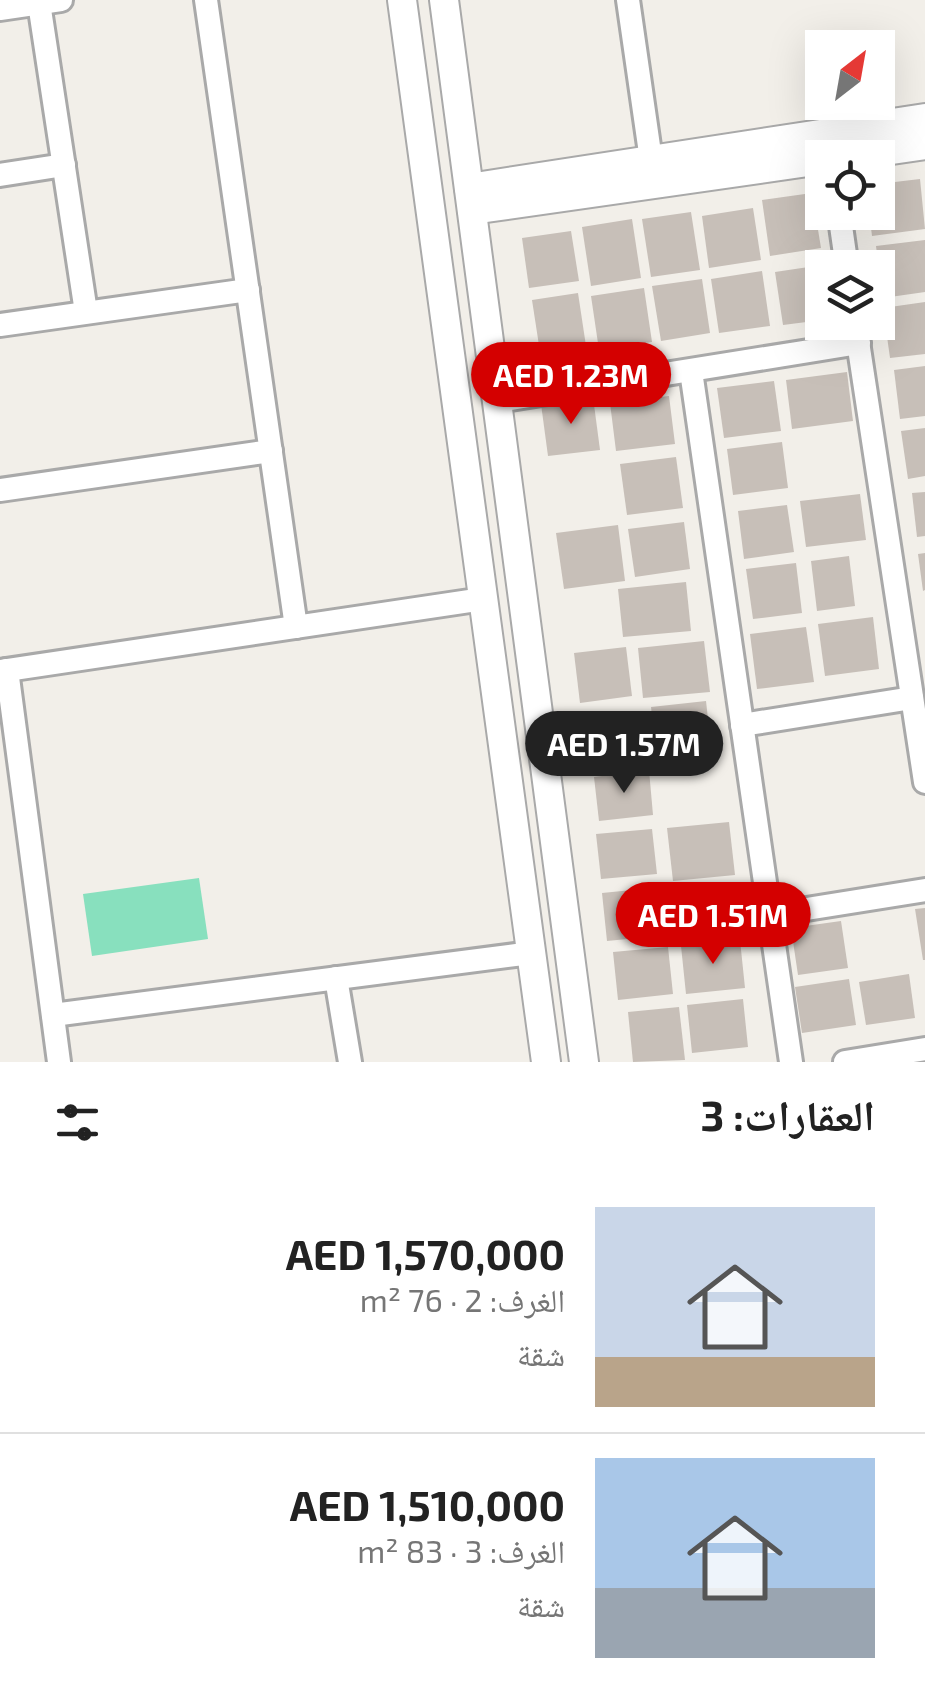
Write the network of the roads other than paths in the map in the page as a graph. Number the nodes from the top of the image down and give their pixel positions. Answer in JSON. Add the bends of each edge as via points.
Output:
{"nodes":[{"id":1,"x":206,"y":0,"type":"edge"},
{"id":2,"x":402,"y":0,"type":"edge"},
{"id":3,"x":444,"y":0,"type":"edge"},
{"id":4,"x":628,"y":0,"type":"edge"},
{"id":5,"x":51,"y":2,"type":"edge"},
{"id":6,"x":0,"y":9,"type":"edge"},
{"id":7,"x":925,"y":118,"type":"edge"},
{"id":8,"x":925,"y":145,"type":"edge"},
{"id":9,"x":895,"y":149,"type":"edge"},
{"id":10,"x":651,"y":160,"type":"junction"},
{"id":11,"x":805,"y":162,"type":"edge"},
{"id":12,"x":64,"y":166,"type":"junction"},
{"id":13,"x":0,"y":175,"type":"edge"},
{"id":14,"x":470,"y":199,"type":"junction"},
{"id":15,"x":248,"y":290,"type":"junction"},
{"id":16,"x":86,"y":312,"type":"junction"},
{"id":17,"x":0,"y":326,"type":"edge"},
{"id":18,"x":826,"y":340,"type":"edge"},
{"id":19,"x":858,"y":340,"type":"edge"},
{"id":20,"x":691,"y":371,"type":"junction"},
{"id":21,"x":497,"y":401,"type":"junction"},
{"id":22,"x":271,"y":451,"type":"junction"},
{"id":23,"x":0,"y":490,"type":"edge"},
{"id":24,"x":483,"y":599,"type":"junction"},
{"id":25,"x":296,"y":627,"type":"junction"},
{"id":26,"x":3,"y":671,"type":"edge"},
{"id":27,"x":912,"y":698,"type":"junction"},
{"id":28,"x":742,"y":725,"type":"junction"},
{"id":29,"x":925,"y":782,"type":"edge"},
{"id":30,"x":925,"y":890,"type":"edge"},
{"id":31,"x":769,"y":914,"type":"junction"},
{"id":32,"x":531,"y":953,"type":"junction"},
{"id":33,"x":336,"y":978,"type":"junction"},
{"id":34,"x":53,"y":1015,"type":"junction"},
{"id":35,"x":925,"y":1049,"type":"edge"},
{"id":36,"x":876,"y":1060,"type":"edge"},
{"id":37,"x":59,"y":1062,"type":"edge"},
{"id":38,"x":350,"y":1062,"type":"edge"},
{"id":39,"x":546,"y":1062,"type":"edge"},
{"id":40,"x":584,"y":1062,"type":"edge"},
{"id":41,"x":791,"y":1062,"type":"edge"},
{"id":42,"x":845,"y":1062,"type":"edge"}],
"edges":[{"from":1,"to":15,"type":"street"},
{"from":2,"to":24,"type":"street"},
{"from":3,"to":14,"type":"street"},
{"from":4,"to":10,"type":"street"},
{"from":5,"to":6,"type":"street"},
{"from":5,"to":12,"type":"street"},
{"from":7,"to":10,"type":"street"},
{"from":8,"to":9,"type":"street"},
{"from":10,"to":14,"type":"street"},
{"from":11,"to":14,"type":"street"},
{"from":12,"to":13,"type":"street"},
{"from":12,"to":16,"type":"street"},
{"from":14,"to":21,"type":"street"},
{"from":15,"to":16,"type":"street"},
{"from":15,"to":22,"type":"street"},
{"from":16,"to":17,"type":"street"},
{"from":18,"to":20,"type":"street"},
{"from":19,"to":27,"type":"street"},
{"from":20,"to":21,"type":"street"},
{"from":20,"to":28,"type":"street"},
{"from":21,"to":40,"type":"street"},
{"from":22,"to":23,"type":"street"},
{"from":22,"to":25,"type":"street"},
{"from":24,"to":25,"type":"street"},
{"from":24,"to":32,"type":"street"},
{"from":25,"to":26,"type":"street"},
{"from":26,"to":34,"type":"street"},
{"from":27,"to":28,"type":"street"},
{"from":27,"to":29,"type":"street"},
{"from":28,"to":31,"type":"street"},
{"from":30,"to":31,"type":"street"},
{"from":31,"to":41,"type":"street"},
{"from":32,"to":33,"type":"street"},
{"from":32,"to":39,"type":"street"},
{"from":33,"to":34,"type":"street"},
{"from":33,"to":38,"type":"street"},
{"from":34,"to":37,"type":"street"},
{"from":35,"to":36,"type":"street"},
{"from":36,"to":42,"type":"street"}]}
